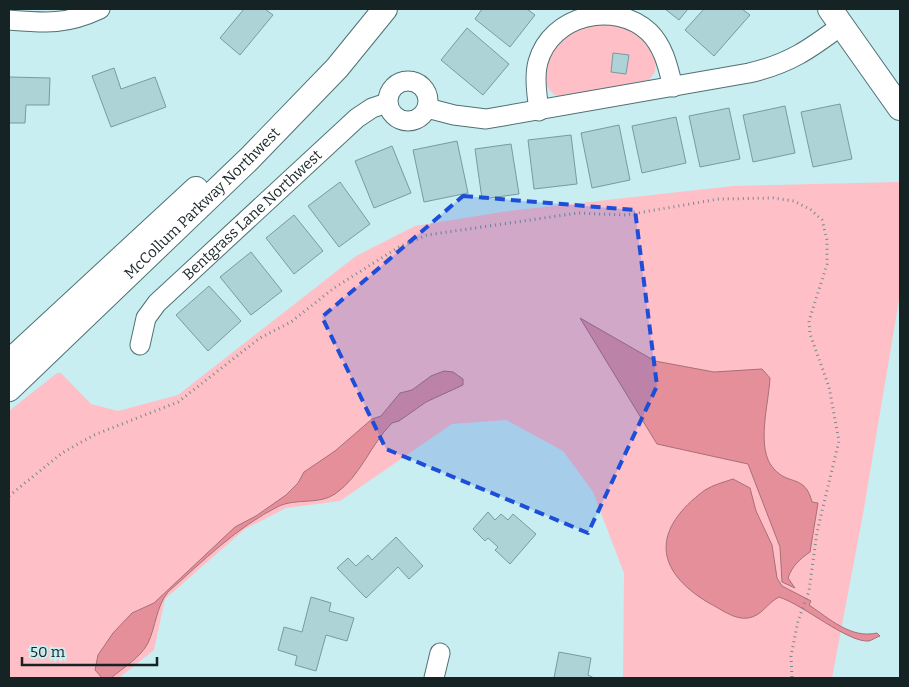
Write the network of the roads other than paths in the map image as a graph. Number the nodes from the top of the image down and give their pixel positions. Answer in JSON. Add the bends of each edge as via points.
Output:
{"nodes":[{"id":1,"x":100,"y":9,"type":"edge"},
{"id":2,"x":368,"y":9,"type":"edge"},
{"id":3,"x":385,"y":9,"type":"edge"},
{"id":4,"x":836,"y":17,"type":"edge"},
{"id":5,"x":9,"y":20,"type":"edge"},
{"id":6,"x":672,"y":87,"type":"junction"},
{"id":7,"x":387,"y":103,"type":"junction"},
{"id":8,"x":427,"y":108,"type":"junction"},
{"id":9,"x":900,"y":108,"type":"edge"},
{"id":10,"x":539,"y":111,"type":"junction"},
{"id":11,"x":140,"y":345,"type":"dead end"},
{"id":12,"x":9,"y":362,"type":"edge"},
{"id":13,"x":9,"y":389,"type":"edge"},
{"id":14,"x":440,"y":653,"type":"dead end"},
{"id":15,"x":434,"y":678,"type":"edge"}],
"edges":[{"from":1,"to":5,"type":"street","via":[[58,23]]},
{"from":2,"to":12,"type":"street","name":"McCollum Parkway Northwest","via":[[328,58],[212,173]]},
{"from":3,"to":13,"type":"street","name":"McCollum Parkway Northwest","via":[[337,68],[262,146]]},
{"from":4,"to":6,"type":"street","via":[[810,49],[773,68]]},
{"from":4,"to":9,"type":"street"},
{"from":6,"to":10,"type":"street"},
{"from":6,"to":10,"type":"street","via":[[666,59],[648,32],[622,15],[587,14],[558,30],[538,61]]},
{"from":7,"to":8,"type":"street","via":[[393,115],[405,121],[418,118]]},
{"from":7,"to":8,"type":"street","via":[[394,85],[413,81],[424,89]]},
{"from":7,"to":11,"type":"street","name":"Bentgrass Lane Northwest","via":[[357,118],[157,303],[146,318]]},
{"from":8,"to":10,"type":"street","via":[[486,119]]},
{"from":14,"to":15,"type":"street"}]}
